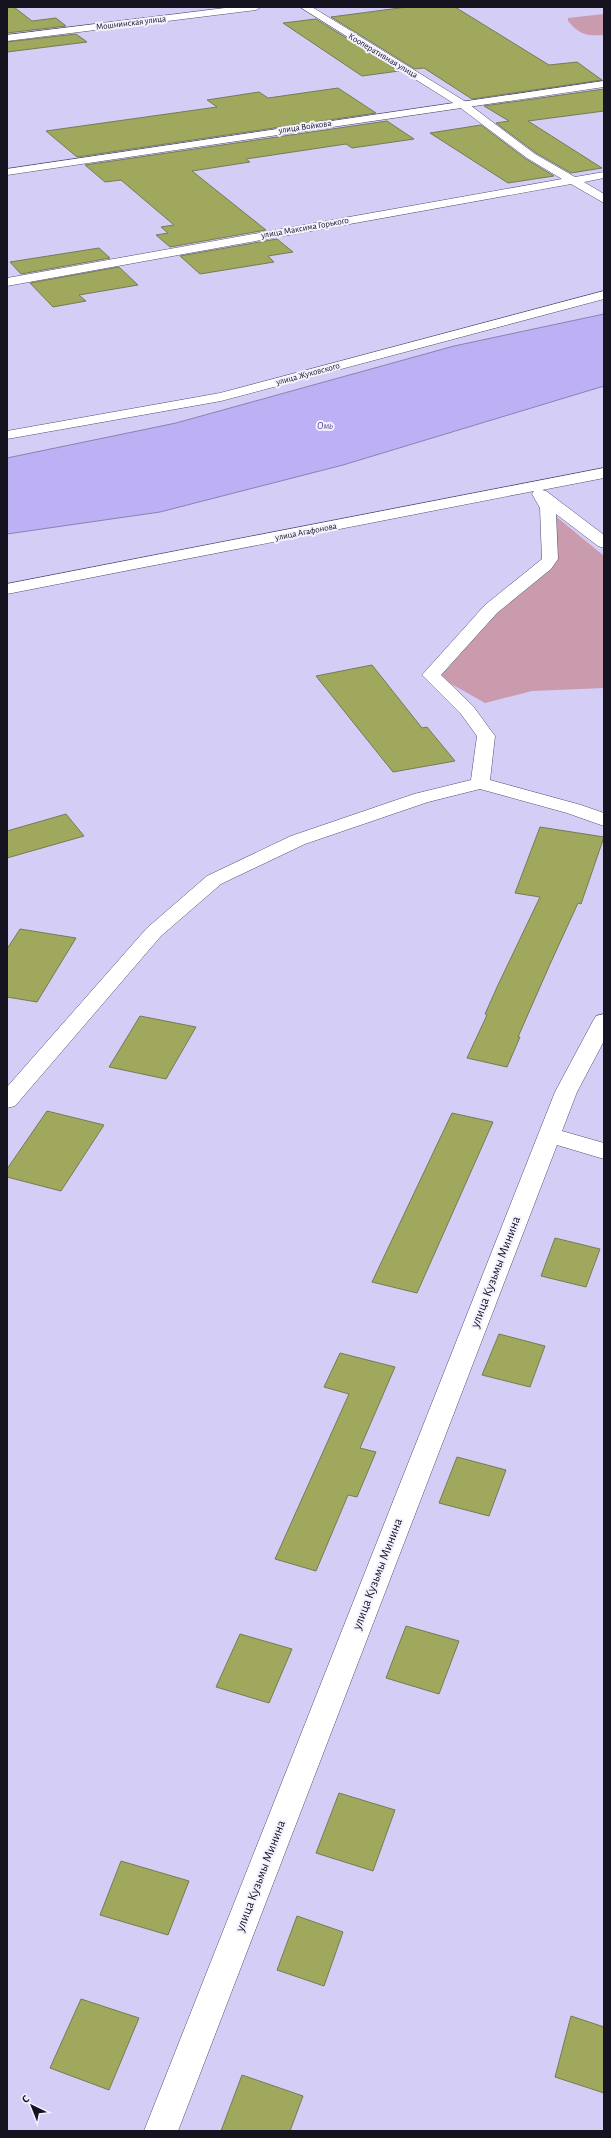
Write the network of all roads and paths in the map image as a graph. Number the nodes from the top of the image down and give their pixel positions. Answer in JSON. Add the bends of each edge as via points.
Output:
{"nodes":[{"id":1,"x":256,"y":7,"type":"edge"},
{"id":2,"x":305,"y":7,"type":"edge"},
{"id":3,"x":8,"y":37,"type":"edge"},
{"id":4,"x":604,"y":84,"type":"edge"},
{"id":5,"x":462,"y":104,"type":"junction"},
{"id":6,"x":7,"y":172,"type":"edge"},
{"id":7,"x":604,"y":175,"type":"edge"},
{"id":8,"x":571,"y":181,"type":"junction"},
{"id":9,"x":604,"y":199,"type":"edge"},
{"id":10,"x":7,"y":282,"type":"edge"},
{"id":11,"x":604,"y":295,"type":"edge"},
{"id":12,"x":7,"y":435,"type":"edge"},
{"id":13,"x":604,"y":473,"type":"edge"},
{"id":14,"x":537,"y":492,"type":"junction"},
{"id":15,"x":604,"y":543,"type":"edge"},
{"id":16,"x":7,"y":589,"type":"edge"},
{"id":17,"x":480,"y":783,"type":"junction"},
{"id":18,"x":604,"y":820,"type":"edge"},
{"id":19,"x":604,"y":1021,"type":"edge"},
{"id":20,"x":7,"y":1101,"type":"edge"},
{"id":21,"x":550,"y":1135,"type":"junction"},
{"id":22,"x":604,"y":1151,"type":"edge"},
{"id":23,"x":161,"y":2131,"type":"edge"}],
"edges":[{"from":1,"to":3,"type":"street","name":"Мошнинская улица"},
{"from":2,"to":5,"type":"street","name":"Кооперативная улица"},
{"from":4,"to":5,"type":"street","name":"улица Войкова"},
{"from":5,"to":6,"type":"street","name":"улица Войкова"},
{"from":5,"to":8,"type":"street","name":"Кооперативная улица","via":[[530,156]]},
{"from":7,"to":8,"type":"street","name":"улица Максима Горького"},
{"from":8,"to":9,"type":"street","name":"Кооперативная улица"},
{"from":8,"to":10,"type":"street","name":"улица Максима Горького"},
{"from":11,"to":12,"type":"street","name":"улица Жуковского","via":[[221,397]]},
{"from":13,"to":14,"type":"street","name":"улица Агафонова"},
{"from":14,"to":15,"type":"street"},
{"from":14,"to":16,"type":"street","name":"улица Агафонова"},
{"from":14,"to":17,"type":"street","via":[[548,508],[550,559],[546,566],[491,609],[431,675],[467,710],[486,736]]},
{"from":17,"to":18,"type":"street"},
{"from":17,"to":20,"type":"street","via":[[421,798],[298,840],[214,880],[154,932]]},
{"from":19,"to":21,"type":"street","name":"улица Кузьмы Минина","via":[[566,1092]]},
{"from":21,"to":22,"type":"street"},
{"from":21,"to":23,"type":"street","name":"улица Кузьмы Минина"}]}
